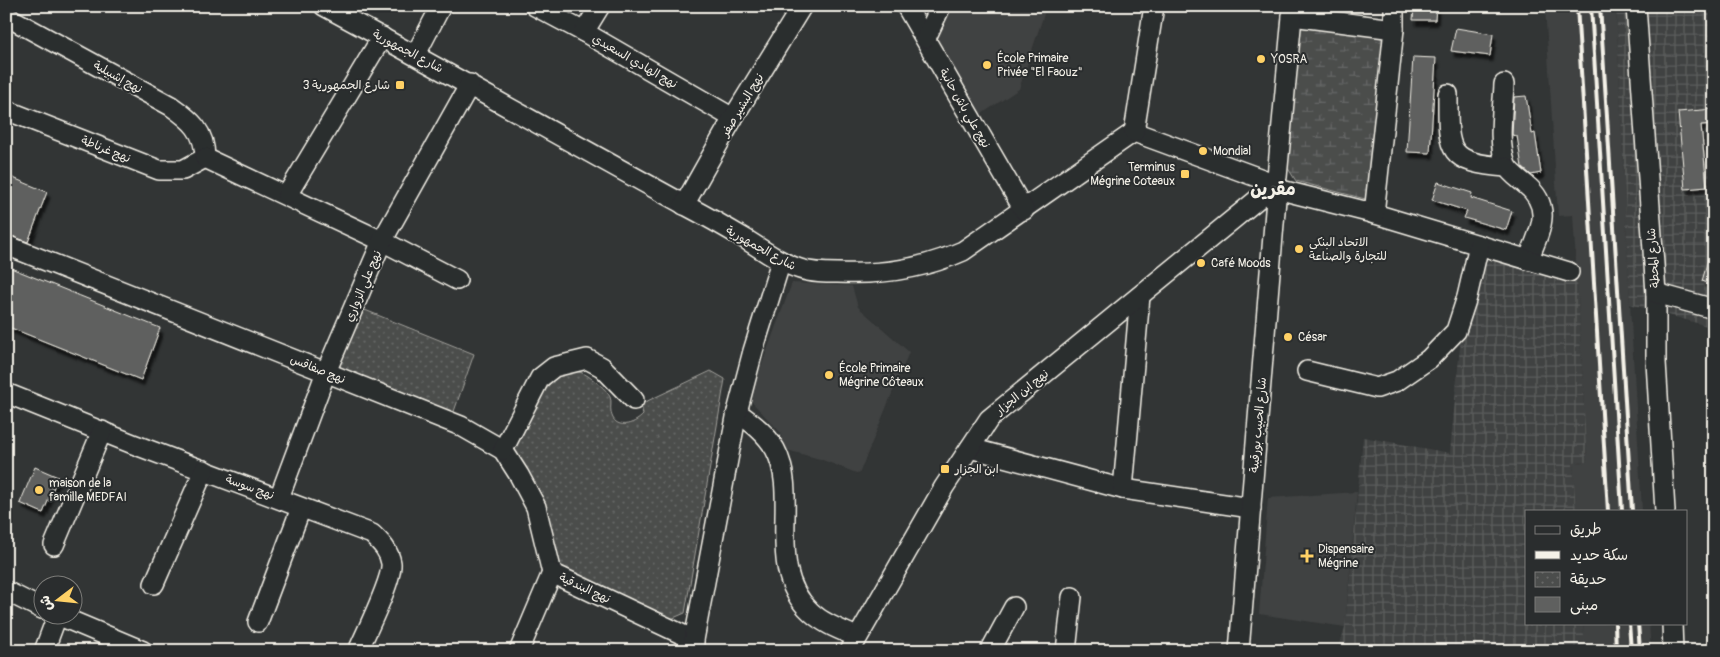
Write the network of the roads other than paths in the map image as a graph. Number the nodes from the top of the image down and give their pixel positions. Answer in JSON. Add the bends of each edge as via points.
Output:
{"nodes":[{"id":1,"x":324,"y":6,"type":"edge"},
{"id":2,"x":441,"y":6,"type":"edge"},
{"id":3,"x":535,"y":6,"type":"edge"},
{"id":4,"x":600,"y":6,"type":"edge"},
{"id":5,"x":802,"y":6,"type":"edge"},
{"id":6,"x":906,"y":6,"type":"edge"},
{"id":7,"x":941,"y":6,"type":"edge"},
{"id":8,"x":1154,"y":6,"type":"edge"},
{"id":9,"x":1394,"y":6,"type":"edge"},
{"id":10,"x":1636,"y":6,"type":"edge"},
{"id":11,"x":1292,"y":11,"type":"edge"},
{"id":12,"x":1328,"y":13,"type":"edge"},
{"id":13,"x":6,"y":16,"type":"edge"},
{"id":14,"x":1394,"y":29,"type":"junction"},
{"id":15,"x":584,"y":32,"type":"junction"},
{"id":16,"x":382,"y":37,"type":"junction"},
{"id":17,"x":926,"y":38,"type":"junction"},
{"id":18,"x":416,"y":54,"type":"junction"},
{"id":19,"x":470,"y":84,"type":"junction"},
{"id":20,"x":1504,"y":84,"type":"dead end"},
{"id":21,"x":1448,"y":94,"type":"dead end"},
{"id":22,"x":6,"y":110,"type":"edge"},
{"id":23,"x":733,"y":118,"type":"junction"},
{"id":24,"x":1134,"y":132,"type":"junction"},
{"id":25,"x":205,"y":158,"type":"junction"},
{"id":26,"x":1506,"y":166,"type":"junction"},
{"id":27,"x":1273,"y":188,"type":"junction"},
{"id":28,"x":287,"y":195,"type":"junction"},
{"id":29,"x":684,"y":205,"type":"junction"},
{"id":30,"x":1024,"y":210,"type":"junction"},
{"id":31,"x":1374,"y":214,"type":"junction"},
{"id":32,"x":382,"y":241,"type":"junction"},
{"id":33,"x":6,"y":245,"type":"edge"},
{"id":34,"x":1479,"y":245,"type":"junction"},
{"id":35,"x":1528,"y":260,"type":"junction"},
{"id":36,"x":781,"y":261,"type":"junction"},
{"id":37,"x":1569,"y":272,"type":"dead end"},
{"id":38,"x":456,"y":280,"type":"dead end"},
{"id":39,"x":1656,"y":293,"type":"junction"},
{"id":40,"x":1140,"y":296,"type":"junction"},
{"id":41,"x":1714,"y":309,"type":"edge"},
{"id":42,"x":1308,"y":371,"type":"dead end"},
{"id":43,"x":326,"y":372,"type":"junction"},
{"id":44,"x":6,"y":394,"type":"edge"},
{"id":45,"x":634,"y":400,"type":"dead end"},
{"id":46,"x":737,"y":412,"type":"junction"},
{"id":47,"x":102,"y":431,"type":"junction"},
{"id":48,"x":970,"y":448,"type":"junction"},
{"id":49,"x":503,"y":450,"type":"junction"},
{"id":50,"x":204,"y":470,"type":"junction"},
{"id":51,"x":1123,"y":489,"type":"junction"},
{"id":52,"x":279,"y":498,"type":"junction"},
{"id":53,"x":300,"y":508,"type":"junction"},
{"id":54,"x":1251,"y":508,"type":"junction"},
{"id":55,"x":1665,"y":510,"type":"edge"},
{"id":56,"x":54,"y":545,"type":"dead end"},
{"id":57,"x":552,"y":573,"type":"junction"},
{"id":58,"x":154,"y":584,"type":"dead end"},
{"id":59,"x":6,"y":591,"type":"edge"},
{"id":60,"x":1072,"y":597,"type":"dead end"},
{"id":61,"x":32,"y":604,"type":"edge"},
{"id":62,"x":1014,"y":607,"type":"dead end"},
{"id":63,"x":258,"y":622,"type":"dead end"},
{"id":64,"x":49,"y":624,"type":"edge"},
{"id":65,"x":77,"y":624,"type":"edge"},
{"id":66,"x":1672,"y":624,"type":"edge"},
{"id":67,"x":854,"y":644,"type":"edge"},
{"id":68,"x":694,"y":645,"type":"edge"},
{"id":69,"x":44,"y":651,"type":"edge"},
{"id":70,"x":142,"y":651,"type":"edge"},
{"id":71,"x":358,"y":651,"type":"edge"},
{"id":72,"x":519,"y":651,"type":"edge"},
{"id":73,"x":990,"y":651,"type":"edge"},
{"id":74,"x":1066,"y":651,"type":"edge"},
{"id":75,"x":1239,"y":651,"type":"edge"},
{"id":76,"x":1673,"y":651,"type":"edge"}],
"edges":[{"from":1,"to":16,"type":"street","name":"شارع الجمهورية"},
{"from":2,"to":18,"type":"street"},
{"from":3,"to":15,"type":"street","name":"نهج الهادي السعيدي"},
{"from":4,"to":15,"type":"street"},
{"from":5,"to":23,"type":"street","name":"نهج البشير صفر"},
{"from":6,"to":17,"type":"street","name":"نهج علي باش حانبة"},
{"from":7,"to":17,"type":"street"},
{"from":8,"to":24,"type":"street"},
{"from":9,"to":14,"type":"street"},
{"from":10,"to":39,"type":"street","name":"شارع المحطة"},
{"from":11,"to":12,"type":"street"},
{"from":11,"to":27,"type":"street","name":"شارع الحبيب بورقيبة"},
{"from":12,"to":14,"type":"street"},
{"from":13,"to":25,"type":"street","name":"نهج إشبيلية","via":[[191,120],[201,133]]},
{"from":14,"to":31,"type":"street"},
{"from":15,"to":23,"type":"street","name":"نهج الهادي السعيدي"},
{"from":16,"to":18,"type":"street","name":"شارع الجمهورية"},
{"from":16,"to":28,"type":"street"},
{"from":17,"to":30,"type":"street","name":"نهج علي باش حانبة"},
{"from":18,"to":19,"type":"street","name":"شارع الجمهورية"},
{"from":19,"to":29,"type":"street","name":"شارع الجمهورية"},
{"from":19,"to":32,"type":"street","name":"نهج علي الزواري"},
{"from":20,"to":26,"type":"street","via":[[1502,141]]},
{"from":21,"to":26,"type":"street","via":[[1448,133],[1454,151],[1467,162]]},
{"from":22,"to":25,"type":"street","name":"نهج غرناطة","via":[[158,170],[183,170]]},
{"from":23,"to":29,"type":"street","name":"نهج البشير صفر"},
{"from":24,"to":27,"type":"street"},
{"from":24,"to":30,"type":"street","name":"شارع الجمهورية"},
{"from":25,"to":28,"type":"street"},
{"from":26,"to":35,"type":"street","via":[[1536,193],[1543,214],[1540,232]]},
{"from":27,"to":31,"type":"street"},
{"from":27,"to":40,"type":"street","name":"نهج ابن الجزار"},
{"from":27,"to":54,"type":"street","name":"شارع الحبيب بورقيبة"},
{"from":28,"to":32,"type":"street"},
{"from":29,"to":36,"type":"street","name":"شارع الجمهورية"},
{"from":30,"to":36,"type":"street","name":"شارع الجمهورية","via":[[963,251],[918,268],[867,275],[801,270]]},
{"from":31,"to":34,"type":"street"},
{"from":32,"to":38,"type":"street"},
{"from":32,"to":43,"type":"street","name":"نهج علي الزواري"},
{"from":33,"to":43,"type":"street","name":"نهج صفاقس"},
{"from":34,"to":35,"type":"street"},
{"from":34,"to":42,"type":"street","via":[[1456,331],[1429,359],[1397,381],[1377,388]]},
{"from":35,"to":37,"type":"street"},
{"from":36,"to":46,"type":"street"},
{"from":39,"to":41,"type":"street"},
{"from":39,"to":55,"type":"street","name":"شارع المحطة","via":[[1656,362]]},
{"from":40,"to":48,"type":"street","name":"نهج ابن الجزار","via":[[989,419]]},
{"from":40,"to":51,"type":"street"},
{"from":43,"to":49,"type":"street","name":"نهج صفاقس","via":[[461,426]]},
{"from":43,"to":52,"type":"street","name":"نهج علي الزواري"},
{"from":44,"to":47,"type":"street","name":"نهج سوسة"},
{"from":45,"to":49,"type":"street","via":[[602,367],[587,360],[554,367],[540,378]]},
{"from":46,"to":67,"type":"street","via":[[760,428],[775,450],[782,470],[787,570],[797,596],[810,611]]},
{"from":46,"to":68,"type":"street"},
{"from":47,"to":50,"type":"street","name":"نهج سوسة"},
{"from":47,"to":56,"type":"street"},
{"from":48,"to":51,"type":"street"},
{"from":48,"to":67,"type":"street","name":"نهج ابن الجزار","via":[[944,487]]},
{"from":49,"to":57,"type":"street","via":[[536,507]]},
{"from":50,"to":52,"type":"street","name":"نهج سوسة"},
{"from":50,"to":58,"type":"street"},
{"from":51,"to":54,"type":"street"},
{"from":52,"to":53,"type":"street","name":"نهج سوسة"},
{"from":53,"to":63,"type":"street"},
{"from":53,"to":71,"type":"street","name":"نهج سوسة","via":[[372,534],[389,555],[391,572]]},
{"from":54,"to":75,"type":"street","name":"شارع الحبيب بورقيبة"},
{"from":57,"to":68,"type":"street","name":"نهج البندقية"},
{"from":57,"to":72,"type":"street","name":"نهج البندقية"},
{"from":59,"to":61,"type":"street"},
{"from":60,"to":74,"type":"street"},
{"from":62,"to":73,"type":"street"},
{"from":64,"to":69,"type":"street"},
{"from":65,"to":70,"type":"street"},
{"from":66,"to":76,"type":"street"}]}
